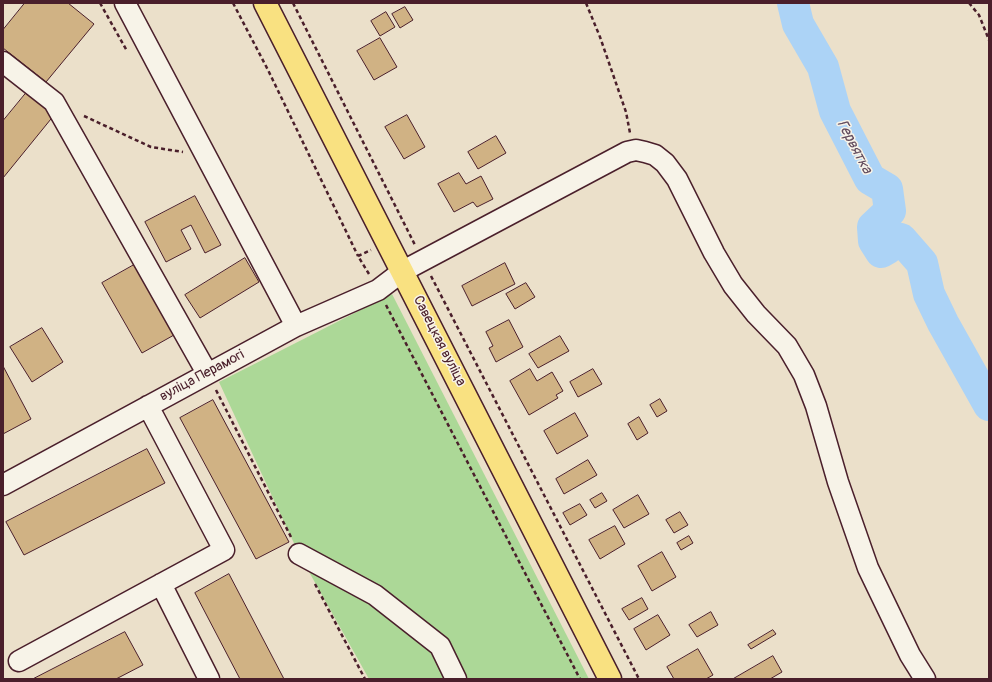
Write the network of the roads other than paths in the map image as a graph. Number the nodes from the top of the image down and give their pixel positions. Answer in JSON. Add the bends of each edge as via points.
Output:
{"nodes":[{"id":1,"x":125,"y":3,"type":"edge"},
{"id":2,"x":265,"y":3,"type":"edge"},
{"id":3,"x":3,"y":62,"type":"edge"},
{"id":4,"x":403,"y":271,"type":"junction"},
{"id":5,"x":296,"y":326,"type":"junction"},
{"id":6,"x":207,"y":374,"type":"junction"},
{"id":7,"x":148,"y":406,"type":"junction"},
{"id":8,"x":3,"y":485,"type":"edge"},
{"id":9,"x":299,"y":554,"type":"road end"},
{"id":10,"x":161,"y":584,"type":"junction"},
{"id":11,"x":19,"y":661,"type":"dead end"},
{"id":12,"x":209,"y":679,"type":"edge"},
{"id":13,"x":456,"y":679,"type":"edge"},
{"id":14,"x":610,"y":679,"type":"edge"},
{"id":15,"x":925,"y":679,"type":"edge"}],
"edges":[{"from":1,"to":5,"type":"street"},
{"from":2,"to":4,"type":"main road","name":"Савецкая вуліца"},
{"from":3,"to":6,"type":"street","via":[[54,102]]},
{"from":4,"to":5,"type":"street","name":"вуліца Перамогі","via":[[378,290]]},
{"from":4,"to":14,"type":"main road","name":"Савецкая вуліца"},
{"from":4,"to":15,"type":"street","name":"вуліца Перамогі","via":[[627,152],[636,150],[655,155],[677,179],[733,285],[756,314],[787,346],[804,375],[868,568],[910,655]]},
{"from":5,"to":6,"type":"street","name":"вуліца Перамогі"},
{"from":6,"to":7,"type":"street","name":"вуліца Перамогі"},
{"from":7,"to":8,"type":"street","name":"вуліца Перамогі"},
{"from":7,"to":10,"type":"street","via":[[224,550]]},
{"from":9,"to":13,"type":"street","via":[[375,595],[405,618],[440,646]]},
{"from":10,"to":11,"type":"street"},
{"from":10,"to":12,"type":"street"}]}
